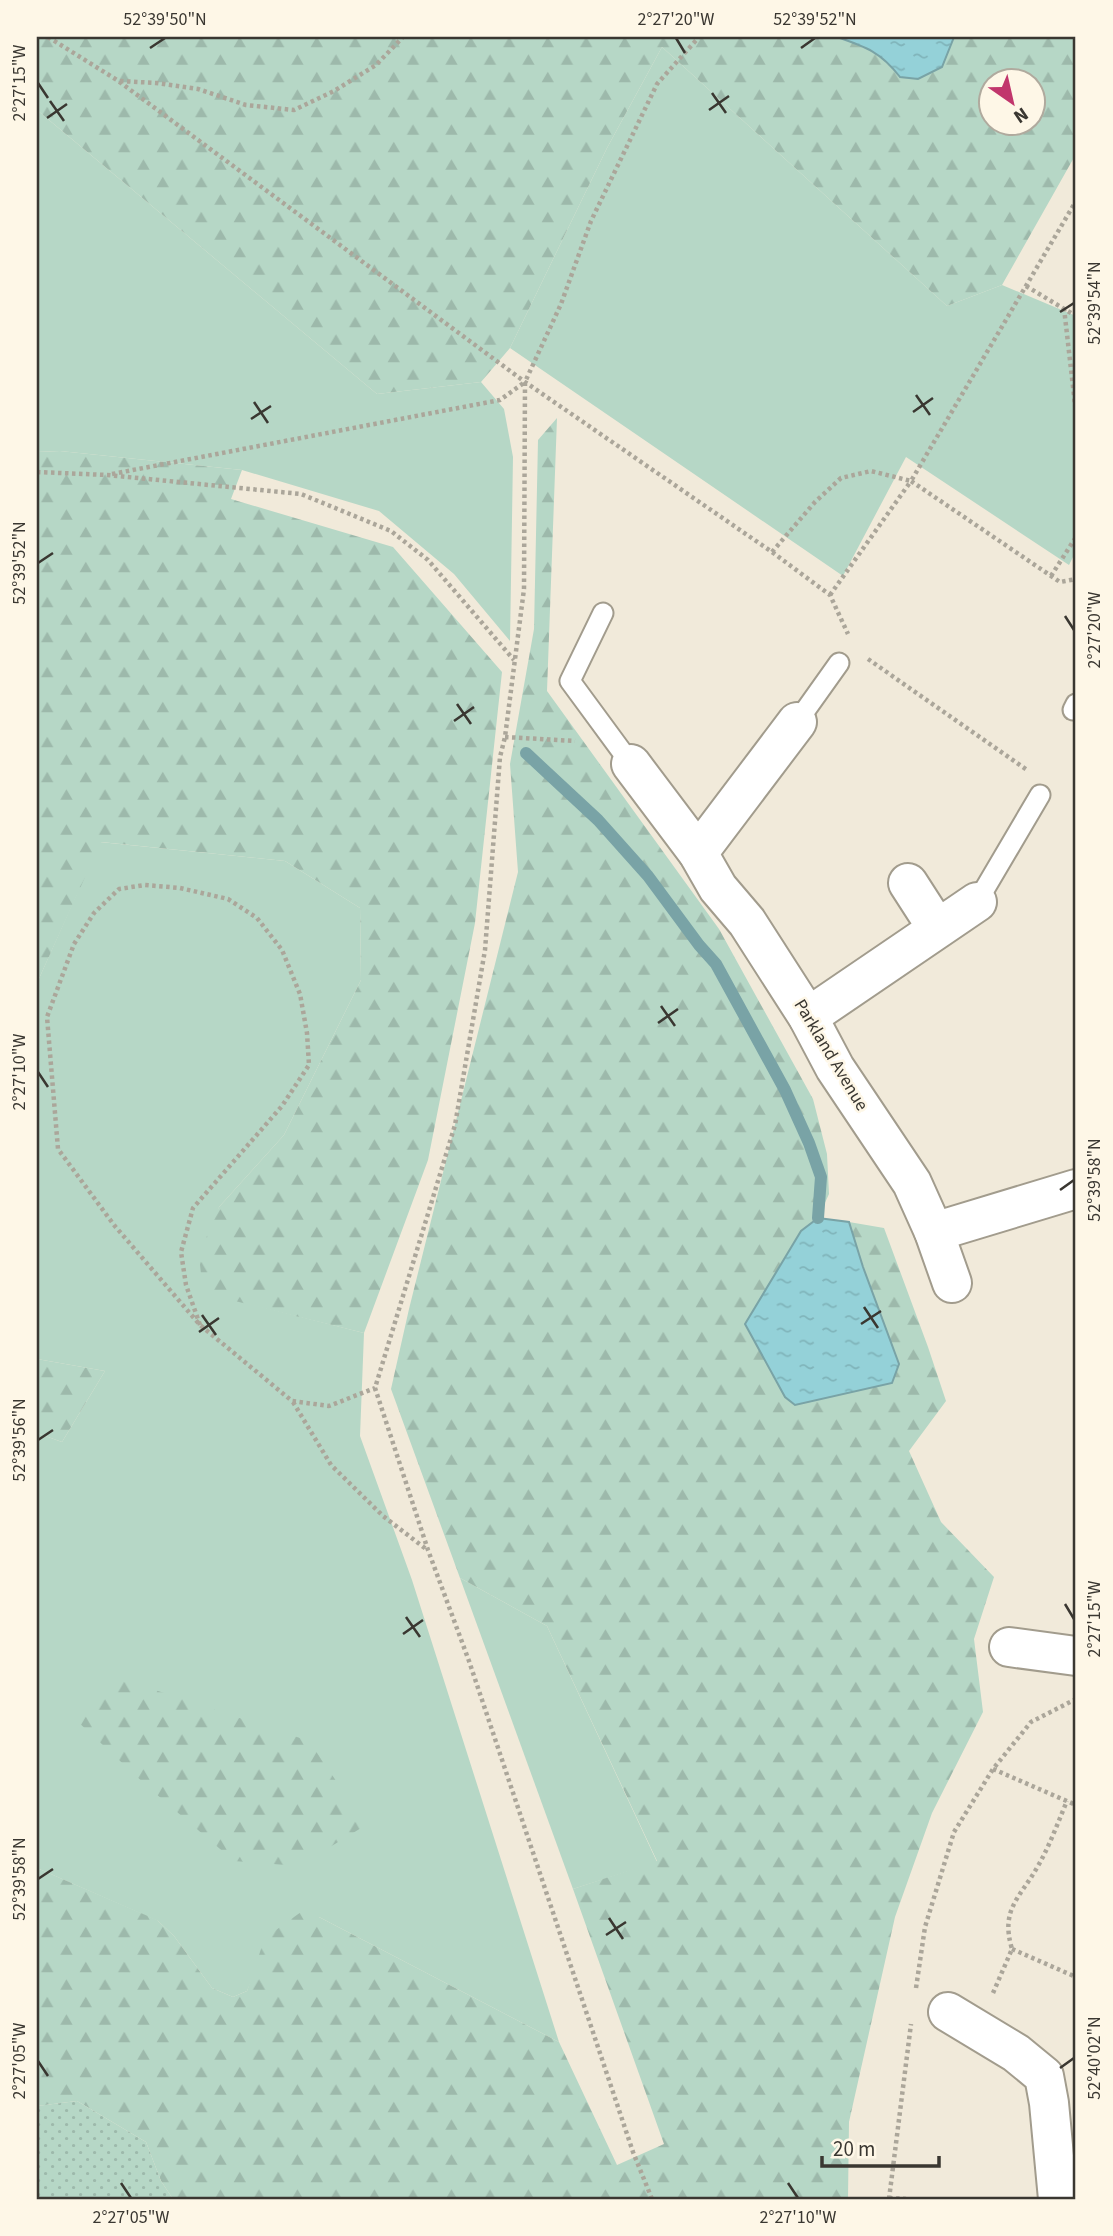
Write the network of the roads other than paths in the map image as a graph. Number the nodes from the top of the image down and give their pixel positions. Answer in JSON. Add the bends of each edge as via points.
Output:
{"nodes":[{"id":1,"x":603,"y":613,"type":"dead end"},
{"id":2,"x":839,"y":663,"type":"dead end"},
{"id":3,"x":797,"y":722,"type":"joint"},
{"id":4,"x":631,"y":764,"type":"joint"},
{"id":5,"x":1038,"y":786,"type":"road end"},
{"id":6,"x":698,"y":853,"type":"junction"},
{"id":7,"x":908,"y":883,"type":"dead end"},
{"id":8,"x":977,"y":902,"type":"joint"},
{"id":9,"x":937,"y":928,"type":"junction"},
{"id":10,"x":808,"y":1017,"type":"junction"},
{"id":11,"x":1076,"y":1189,"type":"edge"},
{"id":12,"x":934,"y":1232,"type":"junction"},
{"id":13,"x":952,"y":1283,"type":"dead end"},
{"id":14,"x":1009,"y":1647,"type":"dead end"},
{"id":15,"x":1076,"y":1656,"type":"edge"},
{"id":16,"x":945,"y":2020,"type":"road end"},
{"id":17,"x":1058,"y":2199,"type":"edge"}],
"edges":[{"from":1,"to":4,"type":"lane","via":[[570,681]]},
{"from":2,"to":3,"type":"lane"},
{"from":3,"to":6,"type":"street"},
{"from":4,"to":6,"type":"street","name":"Parkland Avenue"},
{"from":5,"to":8,"type":"lane"},
{"from":6,"to":10,"type":"street","name":"Parkland Avenue"},
{"from":7,"to":9,"type":"street"},
{"from":8,"to":9,"type":"street"},
{"from":9,"to":10,"type":"street"},
{"from":10,"to":12,"type":"street","name":"Parkland Avenue","via":[[835,1068],[912,1182]]},
{"from":11,"to":12,"type":"street"},
{"from":12,"to":13,"type":"street","name":"Parkland Avenue"},
{"from":14,"to":15,"type":"street"},
{"from":16,"to":17,"type":"street","via":[[1016,2053],[1044,2076]]}]}
